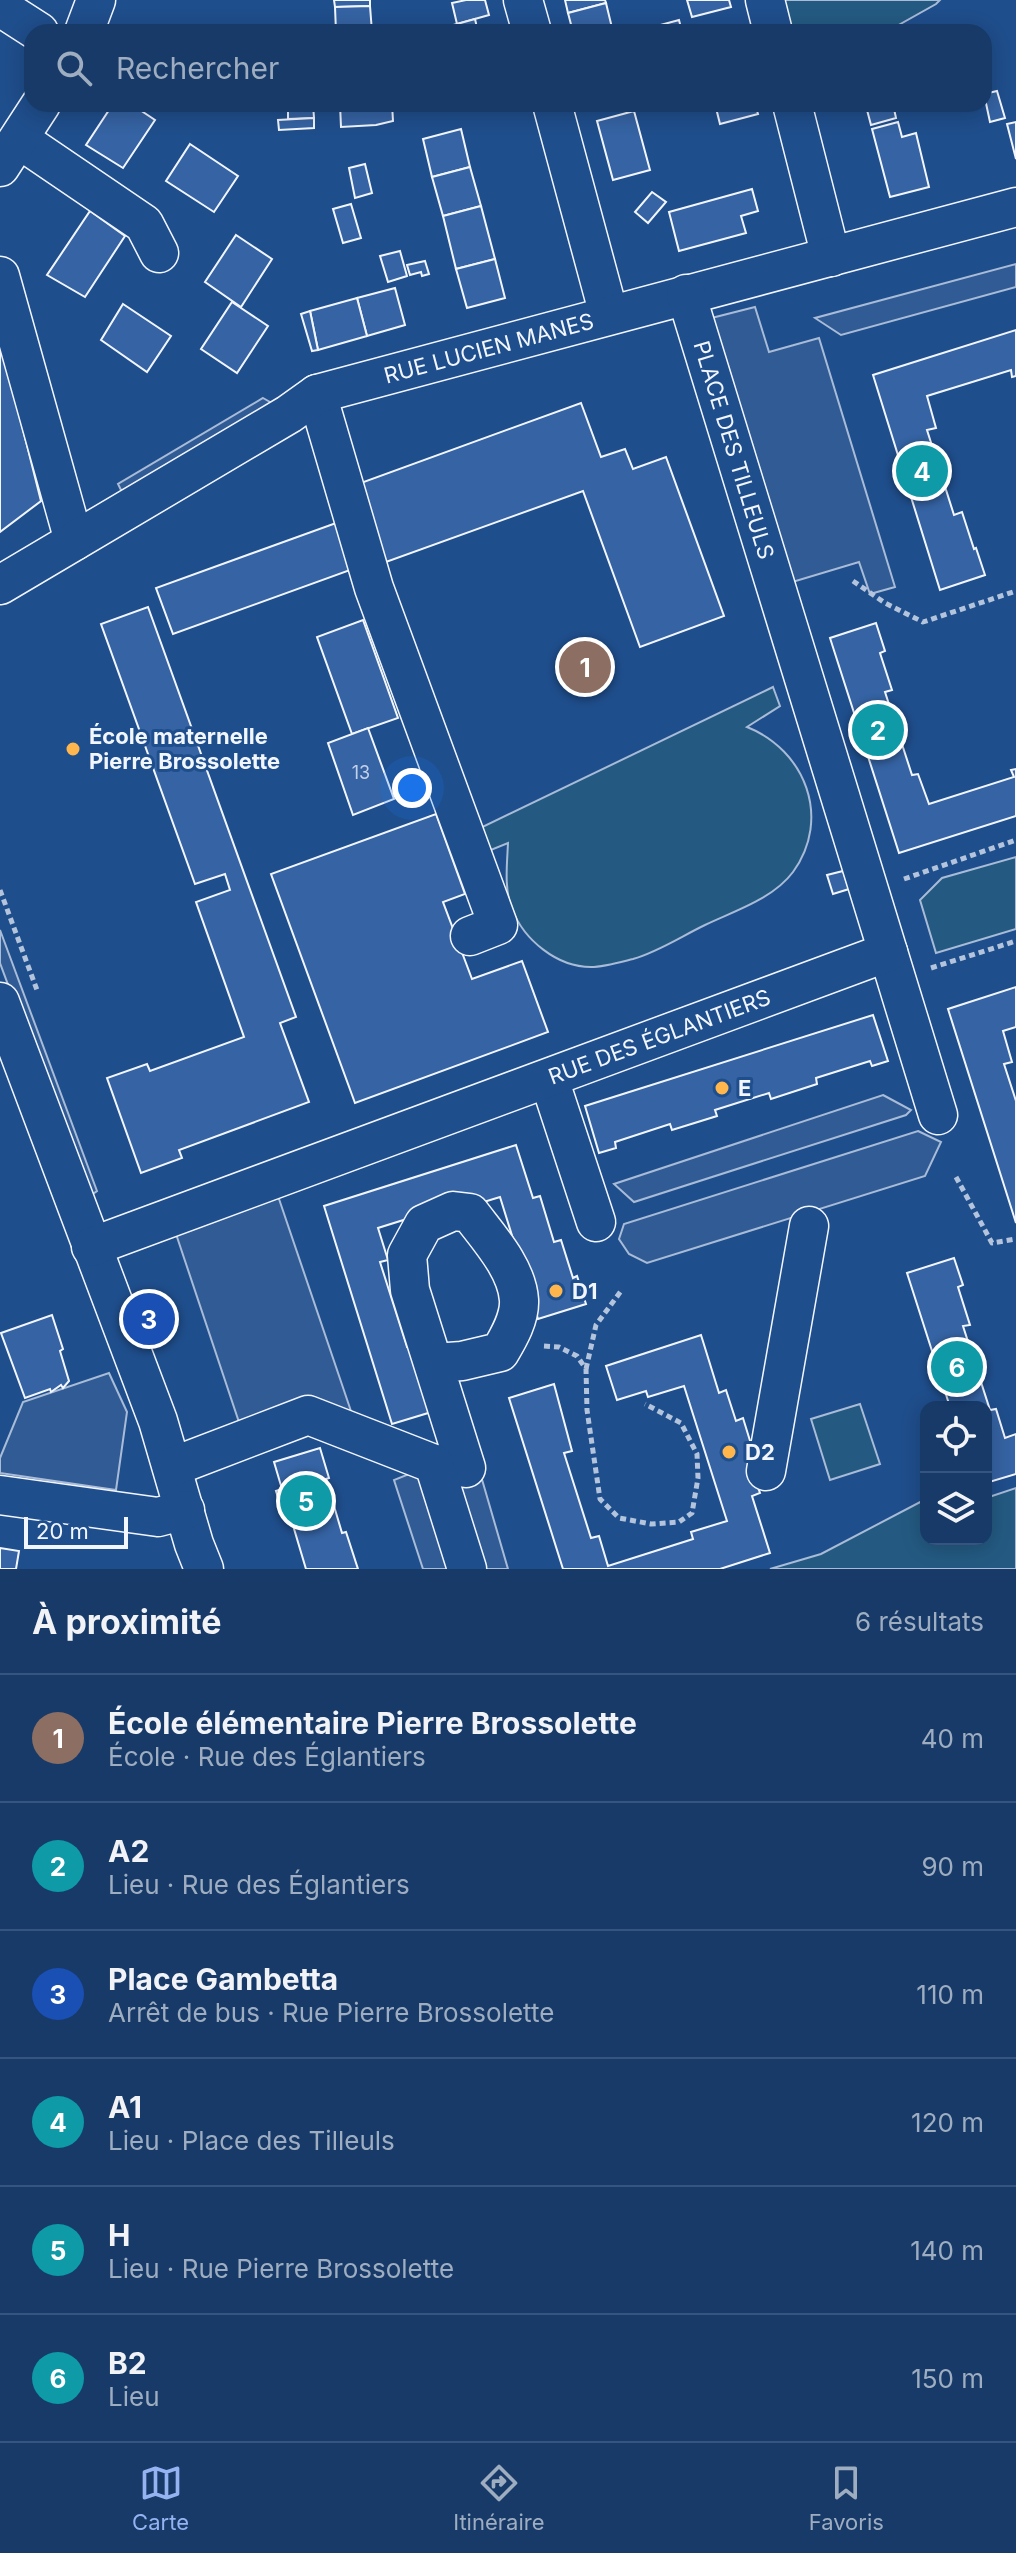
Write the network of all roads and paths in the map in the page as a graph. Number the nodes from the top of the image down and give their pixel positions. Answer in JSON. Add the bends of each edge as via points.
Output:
{"nodes":[{"id":1,"x":96,"y":0,"type":"edge"},
{"id":2,"x":523,"y":0,"type":"edge"},
{"id":3,"x":765,"y":0,"type":"edge"},
{"id":4,"x":0,"y":7,"type":"edge"},
{"id":5,"x":27,"y":24,"type":"edge"},
{"id":6,"x":87,"y":24,"type":"edge"},
{"id":7,"x":530,"y":24,"type":"edge"},
{"id":8,"x":771,"y":24,"type":"edge"},
{"id":9,"x":36,"y":112,"type":"edge"},
{"id":10,"x":554,"y":112,"type":"edge"},
{"id":11,"x":794,"y":112,"type":"edge"},
{"id":12,"x":9,"y":153,"type":"edge"},
{"id":13,"x":1016,"y":207,"type":"edge"},
{"id":14,"x":159,"y":253,"type":"dead end"},
{"id":15,"x":831,"y":257,"type":"junction"},
{"id":16,"x":0,"y":276,"type":"edge"},
{"id":17,"x":686,"y":294,"type":"junction"},
{"id":18,"x":609,"y":315,"type":"junction"},
{"id":19,"x":317,"y":394,"type":"junction"},
{"id":20,"x":74,"y":541,"type":"junction"},
{"id":21,"x":853,"y":581,"type":"dead end"},
{"id":22,"x":0,"y":585,"type":"edge"},
{"id":23,"x":1016,"y":591,"type":"edge"},
{"id":24,"x":1016,"y":840,"type":"edge"},
{"id":25,"x":869,"y":891,"type":"junction"},
{"id":26,"x":470,"y":936,"type":"dead end"},
{"id":27,"x":1016,"y":941,"type":"edge"},
{"id":28,"x":892,"y":966,"type":"junction"},
{"id":29,"x":0,"y":1002,"type":"edge"},
{"id":30,"x":549,"y":1079,"type":"junction"},
{"id":31,"x":938,"y":1115,"type":"dead end"},
{"id":32,"x":956,"y":1177,"type":"dead end"},
{"id":33,"x":596,"y":1222,"type":"dead end"},
{"id":34,"x":809,"y":1226,"type":"dead end"},
{"id":35,"x":1016,"y":1239,"type":"edge"},
{"id":36,"x":91,"y":1247,"type":"junction"},
{"id":37,"x":621,"y":1291,"type":"dead end"},
{"id":38,"x":500,"y":1352,"type":"junction"},
{"id":39,"x":434,"y":1363,"type":"junction"},
{"id":40,"x":586,"y":1369,"type":"junction"},
{"id":41,"x":645,"y":1404,"type":"dead end"},
{"id":42,"x":434,"y":1464,"type":"junction"},
{"id":43,"x":172,"y":1467,"type":"junction"},
{"id":44,"x":766,"y":1471,"type":"dead end"},
{"id":45,"x":0,"y":1495,"type":"edge"},
{"id":46,"x":185,"y":1510,"type":"junction"},
{"id":47,"x":204,"y":1569,"type":"edge"},
{"id":48,"x":467,"y":1569,"type":"edge"}],
"edges":[{"from":1,"to":6,"type":"street"},
{"from":2,"to":7,"type":"street"},
{"from":3,"to":8,"type":"street"},
{"from":4,"to":5,"type":"street"},
{"from":9,"to":12,"type":"street"},
{"from":10,"to":18,"type":"street"},
{"from":11,"to":15,"type":"street"},
{"from":12,"to":14,"type":"street","via":[[144,224]]},
{"from":13,"to":15,"type":"street","name":"RUE LUCIEN MANES"},
{"from":15,"to":17,"type":"street","name":"RUE LUCIEN MANES"},
{"from":16,"to":20,"type":"street"},
{"from":17,"to":18,"type":"street","name":"RUE LUCIEN MANES"},
{"from":17,"to":25,"type":"street","name":"PLACE DES TILLEULS"},
{"from":18,"to":19,"type":"street","name":"RUE LUCIEN MANES"},
{"from":19,"to":20,"type":"street","name":"RUE LUCIEN MANES"},
{"from":19,"to":26,"type":"street","via":[[374,588],[498,925]]},
{"from":20,"to":22,"type":"street","name":"RUE LUCIEN MANES"},
{"from":21,"to":23,"type":"path","via":[[923,622]]},
{"from":24,"to":25,"type":"path"},
{"from":25,"to":28,"type":"street"},
{"from":27,"to":28,"type":"path"},
{"from":28,"to":30,"type":"street","name":"RUE DES ÉGLANTIERS"},
{"from":28,"to":31,"type":"street"},
{"from":29,"to":36,"type":"street"},
{"from":30,"to":33,"type":"street"},
{"from":30,"to":36,"type":"street","name":"RUE DES ÉGLANTIERS"},
{"from":32,"to":35,"type":"path","via":[[992,1243]]},
{"from":34,"to":44,"type":"street"},
{"from":36,"to":43,"type":"street"},
{"from":37,"to":40,"type":"path","via":[[596,1325]]},
{"from":38,"to":39,"type":"street"},
{"from":38,"to":39,"type":"street","via":[[512,1332],[519,1300],[511,1272],[470,1213],[453,1211],[424,1224],[407,1255],[410,1290]]},
{"from":38,"to":40,"type":"path","via":[[522,1346],[559,1347],[577,1356]]},
{"from":39,"to":42,"type":"street","via":[[466,1468]]},
{"from":40,"to":41,"type":"path","via":[[600,1499],[619,1518],[679,1522],[692,1513],[697,1454],[681,1423]]},
{"from":42,"to":43,"type":"street","via":[[308,1415]]},
{"from":42,"to":48,"type":"street"},
{"from":43,"to":46,"type":"street"},
{"from":45,"to":46,"type":"street","via":[[158,1517]]},
{"from":46,"to":47,"type":"street"}]}
